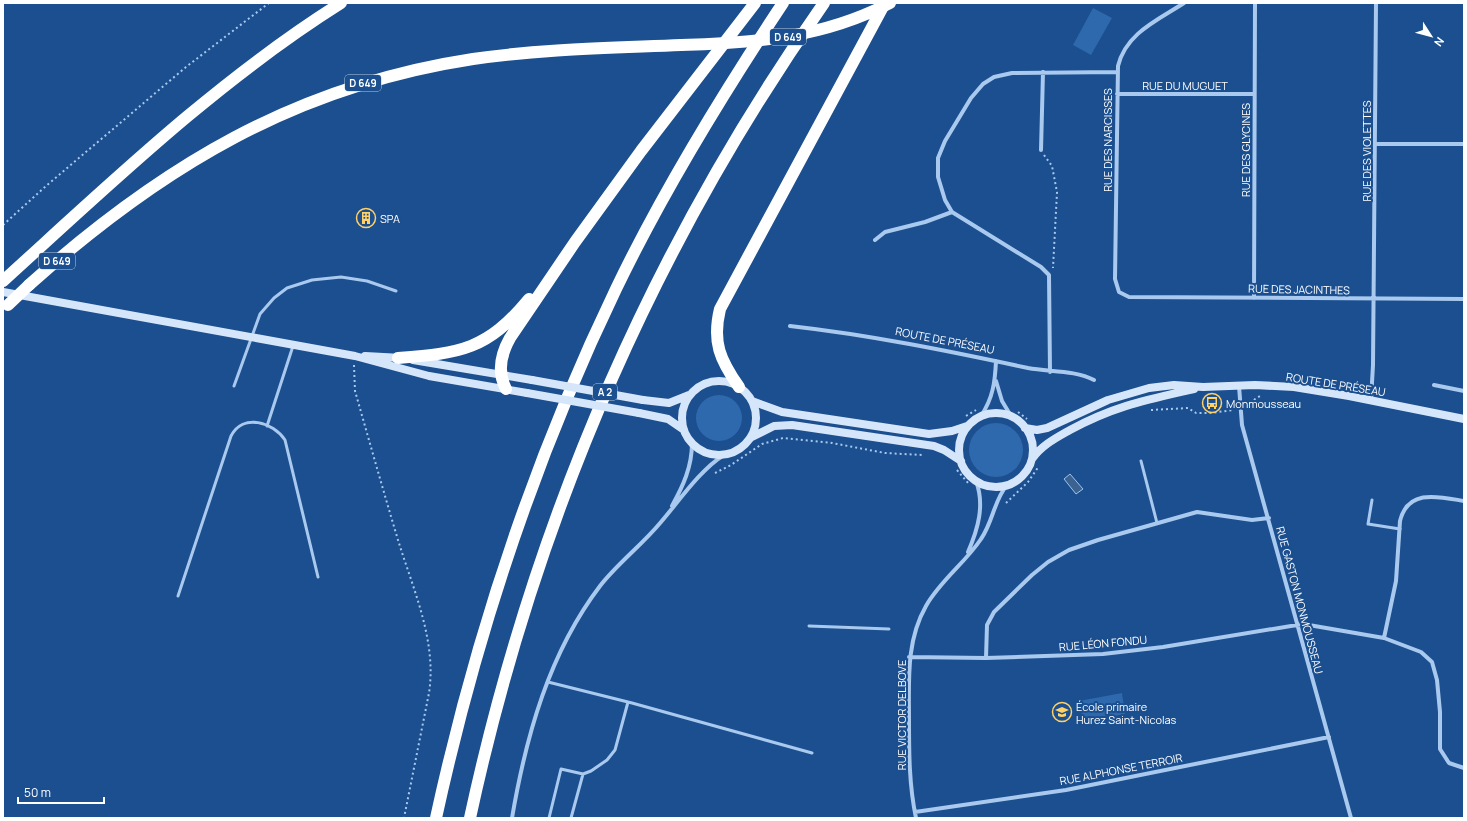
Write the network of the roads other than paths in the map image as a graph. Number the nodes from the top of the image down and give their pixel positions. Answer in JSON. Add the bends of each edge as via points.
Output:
{"nodes":[{"id":1,"x":341,"y":3,"type":"edge"},
{"id":2,"x":755,"y":3,"type":"edge"},
{"id":3,"x":783,"y":3,"type":"edge"},
{"id":4,"x":824,"y":3,"type":"edge"},
{"id":5,"x":885,"y":3,"type":"edge"},
{"id":6,"x":890,"y":3,"type":"edge"},
{"id":7,"x":1184,"y":3,"type":"edge"},
{"id":8,"x":1254,"y":3,"type":"edge"},
{"id":9,"x":1376,"y":3,"type":"edge"},
{"id":10,"x":1043,"y":72,"type":"junction"},
{"id":11,"x":1117,"y":72,"type":"junction"},
{"id":12,"x":1117,"y":94,"type":"junction"},
{"id":13,"x":1254,"y":94,"type":"junction"},
{"id":14,"x":1375,"y":144,"type":"junction"},
{"id":15,"x":1464,"y":144,"type":"edge"},
{"id":16,"x":1041,"y":150,"type":"road end"},
{"id":17,"x":952,"y":212,"type":"junction"},
{"id":18,"x":875,"y":240,"type":"dead end"},
{"id":19,"x":575,"y":242,"type":"junction"},
{"id":20,"x":5,"y":279,"type":"edge"},
{"id":21,"x":396,"y":291,"type":"dead end"},
{"id":22,"x":3,"y":292,"type":"edge"},
{"id":23,"x":1134,"y":297,"type":"joint"},
{"id":24,"x":1254,"y":298,"type":"junction"},
{"id":25,"x":1374,"y":299,"type":"junction"},
{"id":26,"x":1464,"y":300,"type":"edge"},
{"id":27,"x":6,"y":307,"type":"edge"},
{"id":28,"x":790,"y":326,"type":"dead end"},
{"id":29,"x":251,"y":338,"type":"junction"},
{"id":30,"x":293,"y":346,"type":"junction"},
{"id":31,"x":355,"y":356,"type":"junction"},
{"id":32,"x":398,"y":358,"type":"junction"},
{"id":33,"x":996,"y":361,"type":"junction"},
{"id":34,"x":1050,"y":372,"type":"junction"},
{"id":35,"x":500,"y":374,"type":"junction"},
{"id":36,"x":996,"y":378,"type":"junction"},
{"id":37,"x":1094,"y":380,"type":"dead end"},
{"id":38,"x":1239,"y":385,"type":"junction"},
{"id":39,"x":1434,"y":385,"type":"dead end"},
{"id":40,"x":234,"y":386,"type":"dead end"},
{"id":41,"x":739,"y":387,"type":"junction"},
{"id":42,"x":1203,"y":387,"type":"junction"},
{"id":43,"x":506,"y":389,"type":"junction"},
{"id":44,"x":1464,"y":391,"type":"edge"},
{"id":45,"x":690,"y":395,"type":"junction"},
{"id":46,"x":1371,"y":400,"type":"junction"},
{"id":47,"x":752,"y":401,"type":"junction"},
{"id":48,"x":1012,"y":413,"type":"junction"},
{"id":49,"x":981,"y":416,"type":"junction"},
{"id":50,"x":1464,"y":419,"type":"edge"},
{"id":51,"x":968,"y":425,"type":"junction"},
{"id":52,"x":1028,"y":425,"type":"junction"},
{"id":53,"x":267,"y":426,"type":"junction"},
{"id":54,"x":684,"y":431,"type":"junction"},
{"id":55,"x":750,"y":438,"type":"junction"},
{"id":56,"x":692,"y":443,"type":"junction"},
{"id":57,"x":724,"y":455,"type":"junction"},
{"id":58,"x":1030,"y":461,"type":"junction"},
{"id":59,"x":1141,"y":461,"type":"dead end"},
{"id":60,"x":958,"y":462,"type":"junction"},
{"id":61,"x":973,"y":482,"type":"junction"},
{"id":62,"x":1007,"y":484,"type":"junction"},
{"id":63,"x":1372,"y":500,"type":"dead end"},
{"id":64,"x":1464,"y":501,"type":"edge"},
{"id":65,"x":668,"y":513,"type":"junction"},
{"id":66,"x":1268,"y":518,"type":"junction"},
{"id":67,"x":1157,"y":523,"type":"junction"},
{"id":68,"x":1400,"y":529,"type":"junction"},
{"id":69,"x":967,"y":556,"type":"junction"},
{"id":70,"x":318,"y":577,"type":"dead end"},
{"id":71,"x":178,"y":596,"type":"dead end"},
{"id":72,"x":1297,"y":624,"type":"junction"},
{"id":73,"x":809,"y":626,"type":"dead end"},
{"id":74,"x":889,"y":629,"type":"dead end"},
{"id":75,"x":1384,"y":638,"type":"junction"},
{"id":76,"x":910,"y":657,"type":"junction"},
{"id":77,"x":986,"y":658,"type":"junction"},
{"id":78,"x":548,"y":682,"type":"junction"},
{"id":79,"x":628,"y":702,"type":"junction"},
{"id":80,"x":1329,"y":737,"type":"junction"},
{"id":81,"x":812,"y":753,"type":"dead end"},
{"id":82,"x":1464,"y":768,"type":"edge"},
{"id":83,"x":583,"y":774,"type":"junction"},
{"id":84,"x":915,"y":812,"type":"junction"},
{"id":85,"x":436,"y":818,"type":"edge"},
{"id":86,"x":470,"y":818,"type":"edge"},
{"id":87,"x":512,"y":818,"type":"edge"},
{"id":88,"x":549,"y":818,"type":"edge"},
{"id":89,"x":571,"y":818,"type":"edge"},
{"id":90,"x":916,"y":818,"type":"edge"},
{"id":91,"x":1351,"y":818,"type":"edge"}],
"edges":[{"from":1,"to":20,"type":"highway","number":"D 649","via":[[238,75],[141,156]]},
{"from":2,"to":19,"type":"highway"},
{"from":3,"to":85,"type":"highway","via":[[732,81],[658,206],[616,289],[561,410],[521,514],[495,594],[462,708]]},
{"from":4,"to":86,"type":"highway","number":"A 2","via":[[760,98],[701,197],[651,291],[609,383],[576,464],[532,587],[493,720]]},
{"from":5,"to":41,"type":"highway","via":[[720,309],[716,332],[717,345],[724,364]]},
{"from":6,"to":27,"type":"highway","number":"D 649","bridge":true,"via":[[850,20],[800,35],[742,43],[488,57],[425,68],[345,89],[272,118],[212,149],[154,185],[85,237]]},
{"from":7,"to":11,"type":"street","name":"RUE DES NARCISSES","via":[[1132,37],[1121,54]]},
{"from":8,"to":13,"type":"street","name":"RUE DES GLYCINES"},
{"from":9,"to":14,"type":"street","name":"RUE DES VIOLETTES"},
{"from":10,"to":11,"type":"street"},
{"from":10,"to":16,"type":"street"},
{"from":10,"to":17,"type":"street","via":[[1012,73],[994,77],[979,87],[971,98],[945,141],[938,158],[938,177],[944,200]]},
{"from":11,"to":12,"type":"street","name":"RUE DES NARCISSES"},
{"from":12,"to":13,"type":"street","name":"RUE DU MUGUET"},
{"from":12,"to":23,"type":"street","name":"RUE DES NARCISSES","via":[[1115,284],[1122,295]]},
{"from":13,"to":24,"type":"street","name":"RUE DES GLYCINES"},
{"from":14,"to":15,"type":"street"},
{"from":14,"to":25,"type":"street","name":"RUE DES VIOLETTES"},
{"from":17,"to":18,"type":"street","via":[[885,232]]},
{"from":17,"to":34,"type":"street","via":[[1041,266],[1049,275]]},
{"from":19,"to":32,"type":"highway","via":[[522,308],[494,334],[472,346],[455,351]]},
{"from":19,"to":35,"type":"highway","via":[[507,343],[501,360]]},
{"from":21,"to":29,"type":"lane","via":[[346,277],[320,278],[295,284],[280,293],[264,309]]},
{"from":22,"to":29,"type":"main road"},
{"from":23,"to":24,"type":"street","name":"RUE DES JACINTHES"},
{"from":24,"to":25,"type":"street","name":"RUE DES JACINTHES"},
{"from":25,"to":26,"type":"street","name":"RUE DES JACINTHES"},
{"from":25,"to":46,"type":"street","name":"RUE DES VIOLETTES"},
{"from":28,"to":33,"type":"street","name":"ROUTE DE PRÉSEAU","via":[[868,336]]},
{"from":29,"to":30,"type":"main road"},
{"from":29,"to":40,"type":"lane"},
{"from":30,"to":31,"type":"main road"},
{"from":30,"to":53,"type":"lane"},
{"from":31,"to":32,"type":"main road"},
{"from":31,"to":43,"type":"main road","via":[[420,374]]},
{"from":32,"to":35,"type":"main road"},
{"from":33,"to":34,"type":"street","name":"ROUTE DE PRÉSEAU"},
{"from":33,"to":36,"type":"street"},
{"from":34,"to":37,"type":"street","name":"ROUTE DE PRÉSEAU","via":[[1079,375]]},
{"from":35,"to":43,"type":"highway"},
{"from":35,"to":45,"type":"main road","bridge":true,"via":[[669,403]]},
{"from":36,"to":48,"type":"street","via":[[1002,401]]},
{"from":36,"to":49,"type":"street","via":[[990,400]]},
{"from":38,"to":42,"type":"main road","name":"ROUTE DE PRÉSEAU"},
{"from":38,"to":46,"type":"main road","name":"ROUTE DE PRÉSEAU","via":[[1294,387]]},
{"from":38,"to":66,"type":"street","name":"RUE GASTON MONMOUSSEAU","via":[[1242,425]]},
{"from":39,"to":44,"type":"street"},
{"from":41,"to":45,"type":"main road","via":[[728,382],[715,381],[703,385]]},
{"from":41,"to":47,"type":"main road"},
{"from":42,"to":52,"type":"main road","name":"ROUTE DE PRÉSEAU","via":[[1174,385],[1149,388],[1102,402],[1047,428],[1037,430]]},
{"from":42,"to":58,"type":"main road","name":"ROUTE DE PRÉSEAU","via":[[1141,400],[1106,412],[1046,444]]},
{"from":43,"to":54,"type":"main road","bridge":true,"via":[[668,419]]},
{"from":45,"to":54,"type":"main road","via":[[682,414]]},
{"from":46,"to":50,"type":"main road","name":"ROUTE DE PRÉSEAU"},
{"from":47,"to":51,"type":"main road","via":[[782,412],[929,434],[952,431]]},
{"from":47,"to":55,"type":"main road","via":[[756,419]]},
{"from":48,"to":49,"type":"main road"},
{"from":48,"to":52,"type":"main road"},
{"from":49,"to":51,"type":"main road"},
{"from":51,"to":60,"type":"main road","via":[[959,444]]},
{"from":52,"to":58,"type":"main road","via":[[1032,444]]},
{"from":53,"to":70,"type":"lane","via":[[279,432],[287,445]]},
{"from":53,"to":71,"type":"lane","via":[[245,422],[237,427],[231,436]]},
{"from":54,"to":56,"type":"main road"},
{"from":55,"to":57,"type":"main road","via":[[739,449]]},
{"from":55,"to":60,"type":"main road","via":[[774,426],[792,425],[934,446],[944,450]]},
{"from":56,"to":57,"type":"main road","via":[[704,452]]},
{"from":56,"to":65,"type":"street","via":[[688,470]]},
{"from":57,"to":65,"type":"street","via":[[707,466]]},
{"from":58,"to":62,"type":"main road","name":"ROUTE DE PRÉSEAU","via":[[1021,476]]},
{"from":59,"to":67,"type":"lane"},
{"from":60,"to":61,"type":"main road"},
{"from":61,"to":62,"type":"main road","via":[[991,486]]},
{"from":61,"to":69,"type":"street","name":"RUE VICTOR DELBOVE","via":[[980,495],[980,515]]},
{"from":62,"to":69,"type":"street","name":"RUE VICTOR DELBOVE","via":[[999,496],[985,534]]},
{"from":63,"to":68,"type":"lane","via":[[1368,524]]},
{"from":64,"to":68,"type":"street","via":[[1434,496],[1418,499],[1406,508]]},
{"from":65,"to":78,"type":"street","via":[[595,593],[568,636]]},
{"from":66,"to":67,"type":"street","via":[[1252,520],[1200,512]]},
{"from":66,"to":72,"type":"street","name":"RUE GASTON MONMOUSSEAU"},
{"from":67,"to":77,"type":"street","via":[[1076,547],[1040,568],[991,616],[987,625]]},
{"from":68,"to":75,"type":"street","via":[[1396,581]]},
{"from":69,"to":76,"type":"street","name":"RUE VICTOR DELBOVE","via":[[926,606],[915,629]]},
{"from":72,"to":75,"type":"street","name":"RUE LÉON FONDU"},
{"from":72,"to":77,"type":"street","name":"RUE LÉON FONDU","via":[[1163,647],[1103,654]]},
{"from":72,"to":80,"type":"street","name":"RUE GASTON MONMOUSSEAU"},
{"from":73,"to":74,"type":"lane"},
{"from":75,"to":82,"type":"street","name":"RUE LÉON FONDU","via":[[1421,652],[1432,662],[1438,692],[1440,749],[1448,763]]},
{"from":76,"to":77,"type":"street","name":"RUE LÉON FONDU"},
{"from":76,"to":84,"type":"street","name":"RUE VICTOR DELBOVE","via":[[909,770]]},
{"from":78,"to":79,"type":"lane"},
{"from":78,"to":87,"type":"street","via":[[526,751]]},
{"from":79,"to":81,"type":"lane"},
{"from":79,"to":83,"type":"lane","via":[[616,750],[607,760]]},
{"from":80,"to":84,"type":"street","name":"RUE ALPHONSE TERROIR","via":[[1066,790]]},
{"from":80,"to":91,"type":"street","name":"RUE GASTON MONMOUSSEAU"},
{"from":83,"to":88,"type":"lane","via":[[562,769]]},
{"from":83,"to":89,"type":"lane"},
{"from":84,"to":90,"type":"street","name":"RUE VICTOR DELBOVE"}]}
